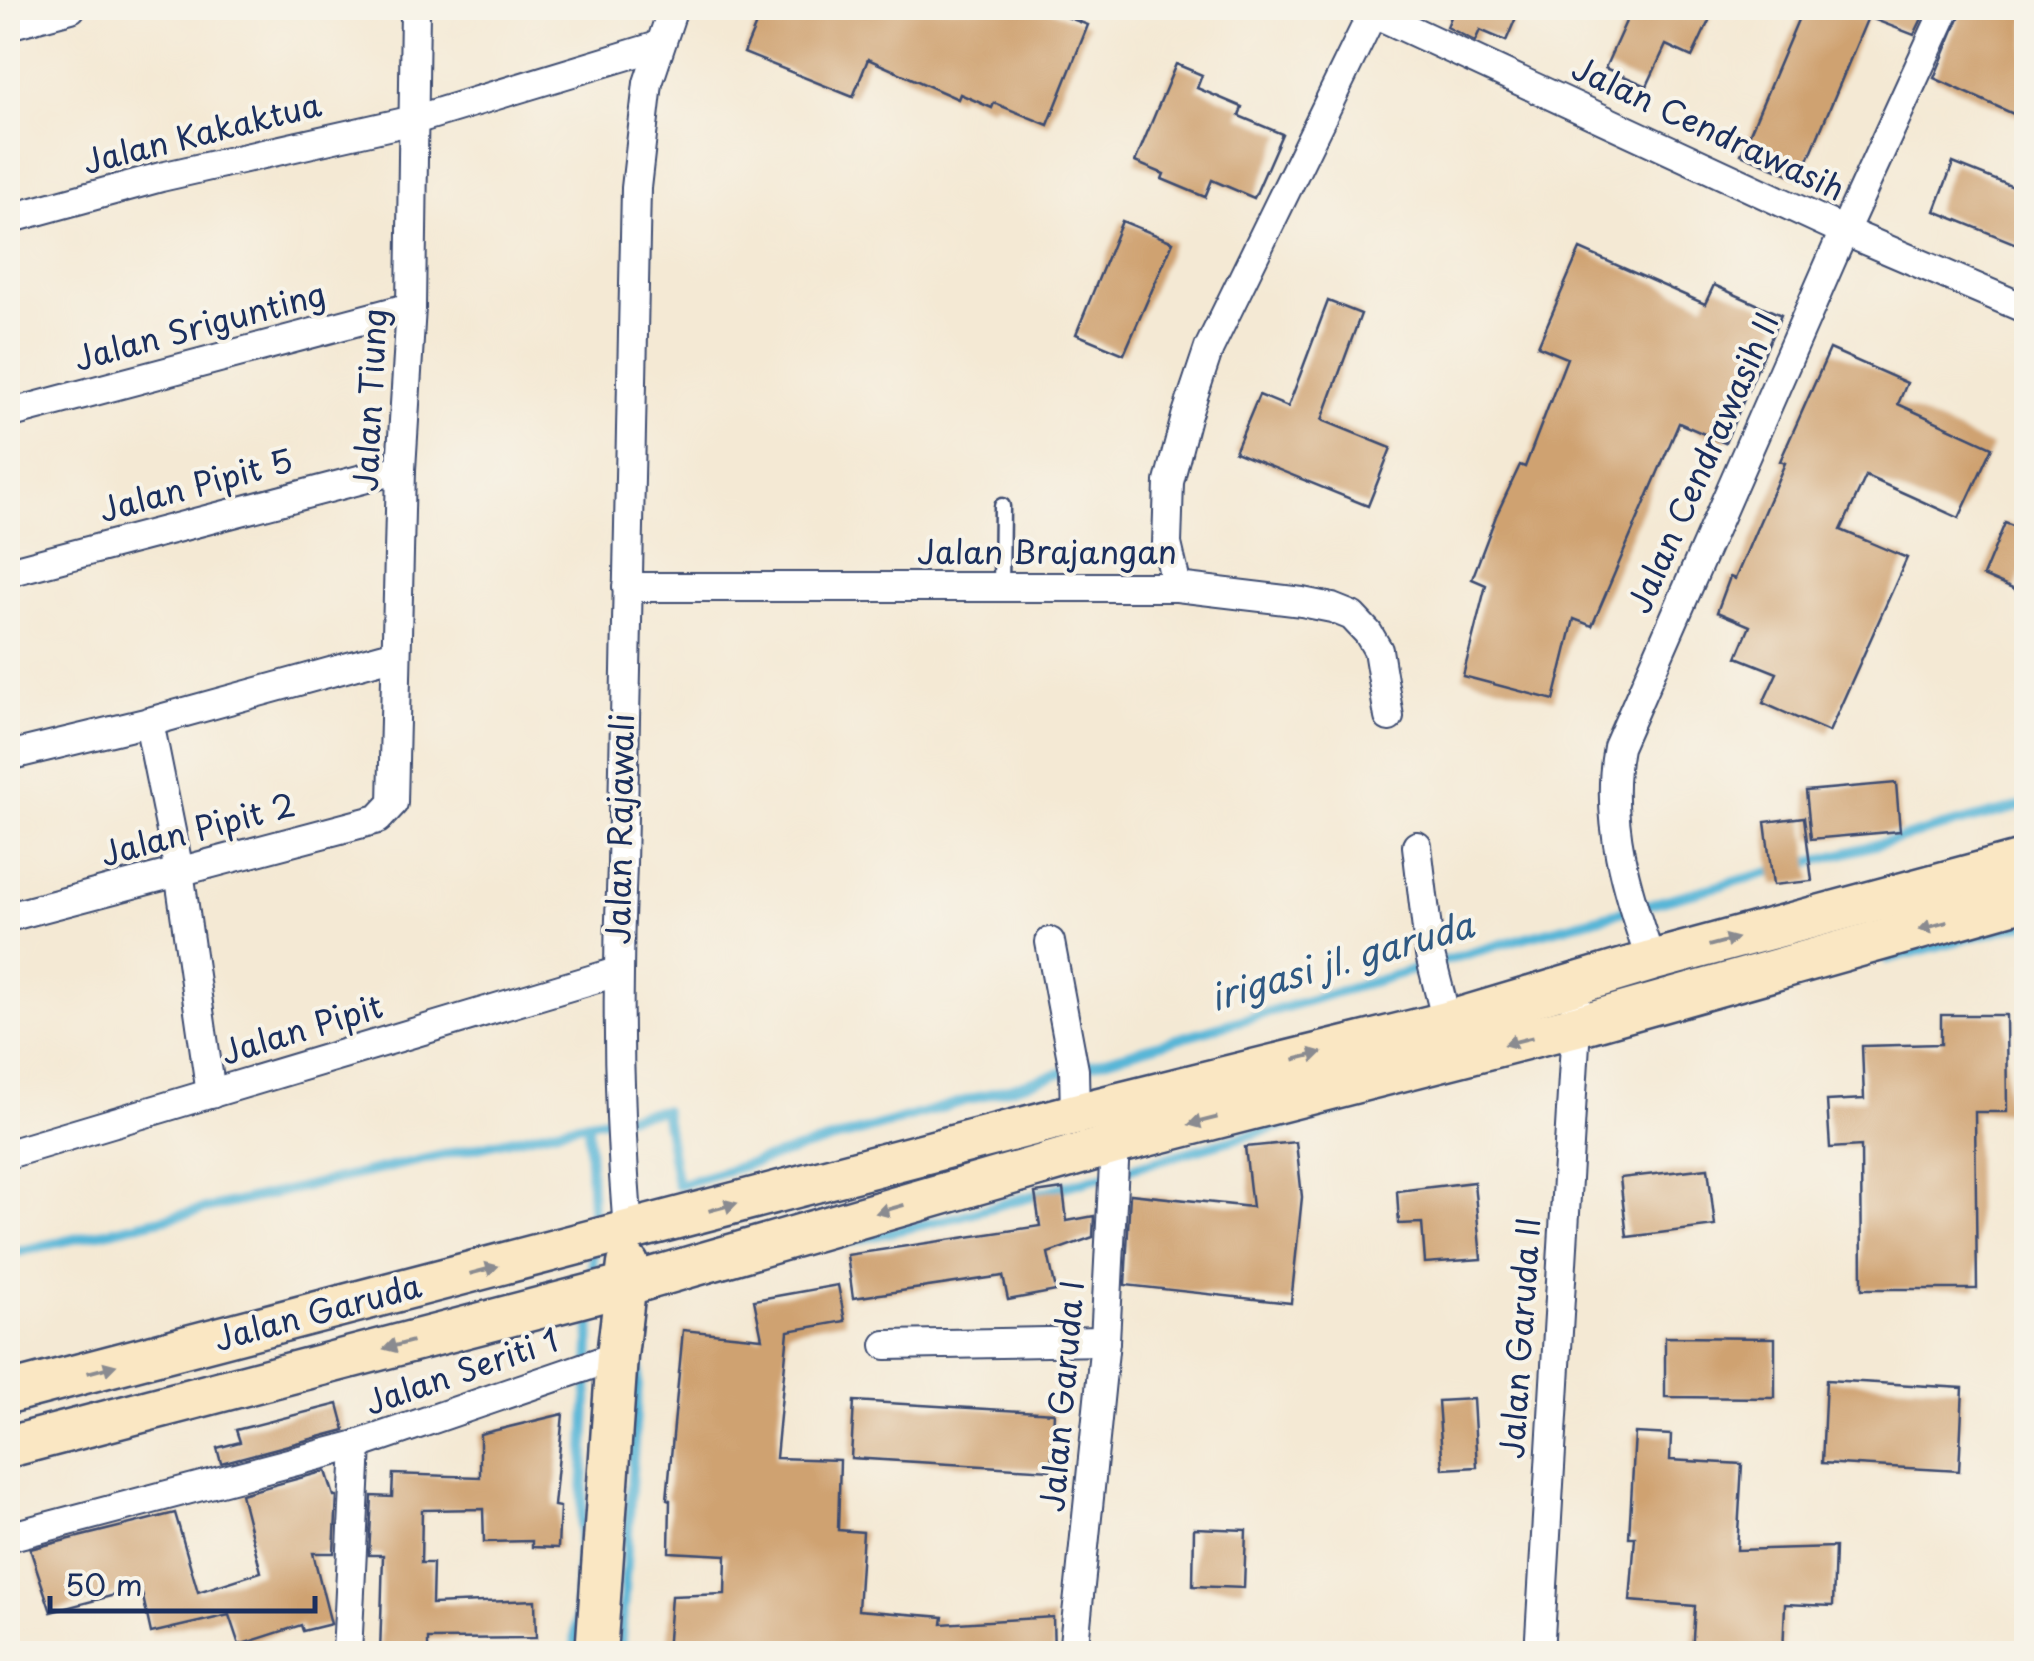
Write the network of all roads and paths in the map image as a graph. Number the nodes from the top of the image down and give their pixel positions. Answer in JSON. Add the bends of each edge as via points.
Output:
{"nodes":[{"id":1,"x":71,"y":8,"type":"edge"},
{"id":2,"x":415,"y":8,"type":"edge"},
{"id":3,"x":672,"y":8,"type":"edge"},
{"id":4,"x":1946,"y":8,"type":"edge"},
{"id":5,"x":1371,"y":9,"type":"edge"},
{"id":6,"x":8,"y":25,"type":"edge"},
{"id":7,"x":658,"y":46,"type":"junction"},
{"id":8,"x":414,"y":120,"type":"junction"},
{"id":9,"x":8,"y":218,"type":"edge"},
{"id":10,"x":1844,"y":231,"type":"junction"},
{"id":11,"x":410,"y":307,"type":"junction"},
{"id":12,"x":2026,"y":309,"type":"edge"},
{"id":13,"x":8,"y":414,"type":"edge"},
{"id":14,"x":402,"y":469,"type":"junction"},
{"id":15,"x":1002,"y":506,"type":"dead end"},
{"id":16,"x":8,"y":572,"type":"edge"},
{"id":17,"x":626,"y":587,"type":"junction"},
{"id":18,"x":1176,"y":587,"type":"junction"},
{"id":19,"x":1001,"y":588,"type":"junction"},
{"id":20,"x":396,"y":654,"type":"junction"},
{"id":21,"x":1389,"y":718,"type":"dead end"},
{"id":22,"x":149,"y":722,"type":"junction"},
{"id":23,"x":8,"y":756,"type":"edge"},
{"id":24,"x":395,"y":797,"type":"joint"},
{"id":25,"x":1417,"y":846,"type":"dead end"},
{"id":26,"x":2026,"y":860,"type":"edge"},
{"id":27,"x":179,"y":871,"type":"junction"},
{"id":28,"x":2026,"y":900,"type":"edge"},
{"id":29,"x":8,"y":916,"type":"edge"},
{"id":30,"x":1050,"y":942,"type":"dead end"},
{"id":31,"x":1651,"y":961,"type":"junction"},
{"id":32,"x":616,"y":972,"type":"junction"},
{"id":33,"x":1575,"y":984,"type":"junction"},
{"id":34,"x":1447,"y":1022,"type":"junction"},
{"id":35,"x":1576,"y":1026,"type":"junction"},
{"id":36,"x":211,"y":1094,"type":"junction"},
{"id":37,"x":1075,"y":1114,"type":"junction"},
{"id":38,"x":1115,"y":1144,"type":"junction"},
{"id":39,"x":8,"y":1154,"type":"edge"},
{"id":40,"x":628,"y":1232,"type":"junction"},
{"id":41,"x":628,"y":1285,"type":"junction"},
{"id":42,"x":1105,"y":1340,"type":"junction"},
{"id":43,"x":886,"y":1345,"type":"dead end"},
{"id":44,"x":617,"y":1356,"type":"junction"},
{"id":45,"x":8,"y":1393,"type":"edge"},
{"id":46,"x":357,"y":1445,"type":"junction"},
{"id":47,"x":8,"y":1447,"type":"edge"},
{"id":48,"x":8,"y":1537,"type":"edge"},
{"id":49,"x":347,"y":1650,"type":"edge"},
{"id":50,"x":318,"y":1654,"type":"edge"},
{"id":51,"x":596,"y":1654,"type":"edge"},
{"id":52,"x":1074,"y":1654,"type":"edge"},
{"id":53,"x":1539,"y":1654,"type":"edge"}],
"edges":[{"from":1,"to":6,"type":"street"},
{"from":2,"to":8,"type":"street","name":"Jalan Tiung"},
{"from":3,"to":7,"type":"street","name":"Jalan Rajawali"},
{"from":4,"to":10,"type":"street","name":"Jalan Cendrawasih II"},
{"from":5,"to":10,"type":"street","name":"Jalan Cendrawasih"},
{"from":5,"to":18,"type":"street","via":[[1210,348],[1192,400],[1169,482],[1167,544]]},
{"from":7,"to":8,"type":"street","name":"Jalan Kakaktua"},
{"from":7,"to":17,"type":"street","name":"Jalan Rajawali","via":[[636,188]]},
{"from":8,"to":9,"type":"street","name":"Jalan Kakaktua"},
{"from":8,"to":11,"type":"street","name":"Jalan Tiung"},
{"from":10,"to":12,"type":"street","name":"Jalan Cendrawasih"},
{"from":10,"to":31,"type":"street","name":"Jalan Cendrawasih II","via":[[1618,747],[1612,783],[1618,844]]},
{"from":11,"to":13,"type":"street","name":"Jalan Srigunting"},
{"from":11,"to":14,"type":"street","name":"Jalan Tiung"},
{"from":14,"to":16,"type":"street","name":"Jalan Pipit 5"},
{"from":14,"to":20,"type":"street","name":"Jalan Tiung"},
{"from":15,"to":19,"type":"lane"},
{"from":17,"to":19,"type":"street","name":"Jalan Brajangan"},
{"from":17,"to":32,"type":"street","name":"Jalan Rajawali"},
{"from":18,"to":19,"type":"street","name":"Jalan Brajangan"},
{"from":18,"to":21,"type":"street","name":"Jalan Brajangan","via":[[1302,602],[1352,616],[1378,650]]},
{"from":20,"to":22,"type":"street"},
{"from":20,"to":24,"type":"street","name":"Jalan Tiung"},
{"from":22,"to":23,"type":"street"},
{"from":22,"to":27,"type":"street"},
{"from":24,"to":27,"type":"street","name":"Jalan Pipit 2","via":[[382,817]]},
{"from":25,"to":34,"type":"street","via":[[1432,966]]},
{"from":31,"to":26,"type":"main road","name":"Jalan Garuda","one_way":true},
{"from":27,"to":29,"type":"street","name":"Jalan Pipit 2"},
{"from":27,"to":36,"type":"street"},
{"from":28,"to":35,"type":"main road","name":"Jalan Garuda","one_way":true},
{"from":30,"to":37,"type":"street"},
{"from":31,"to":33,"type":"main road","name":"Jalan Garuda"},
{"from":32,"to":36,"type":"street","name":"Jalan Pipit"},
{"from":32,"to":40,"type":"street","name":"Jalan Rajawali"},
{"from":33,"to":34,"type":"main road","name":"Jalan Garuda"},
{"from":33,"to":35,"type":"street","name":"Jalan Garuda II"},
{"from":37,"to":34,"type":"main road","name":"Jalan Garuda","one_way":true},
{"from":35,"to":38,"type":"main road","name":"Jalan Garuda","one_way":true},
{"from":35,"to":53,"type":"street","name":"Jalan Garuda II"},
{"from":36,"to":39,"type":"street","name":"Jalan Pipit"},
{"from":40,"to":37,"type":"main road","name":"Jalan Garuda","one_way":true},
{"from":38,"to":41,"type":"main road","name":"Jalan Garuda","one_way":true},
{"from":38,"to":42,"type":"street","name":"Jalan Garuda I"},
{"from":40,"to":41,"type":"main road","name":"Jalan Rajawali"},
{"from":45,"to":40,"type":"main road","name":"Jalan Garuda","one_way":true},
{"from":41,"to":44,"type":"main road","name":"Jalan Rajawali"},
{"from":41,"to":47,"type":"main road","name":"Jalan Garuda","one_way":true},
{"from":42,"to":43,"type":"street"},
{"from":42,"to":52,"type":"street","name":"Jalan Garuda I"},
{"from":44,"to":46,"type":"street","name":"Jalan Seriti 1"},
{"from":44,"to":51,"type":"main road","name":"Jalan Rajawali"},
{"from":46,"to":48,"type":"street"},
{"from":46,"to":49,"type":"street","name":"Jalan Seriti 1"},
{"from":49,"to":50,"type":"street"}]}
